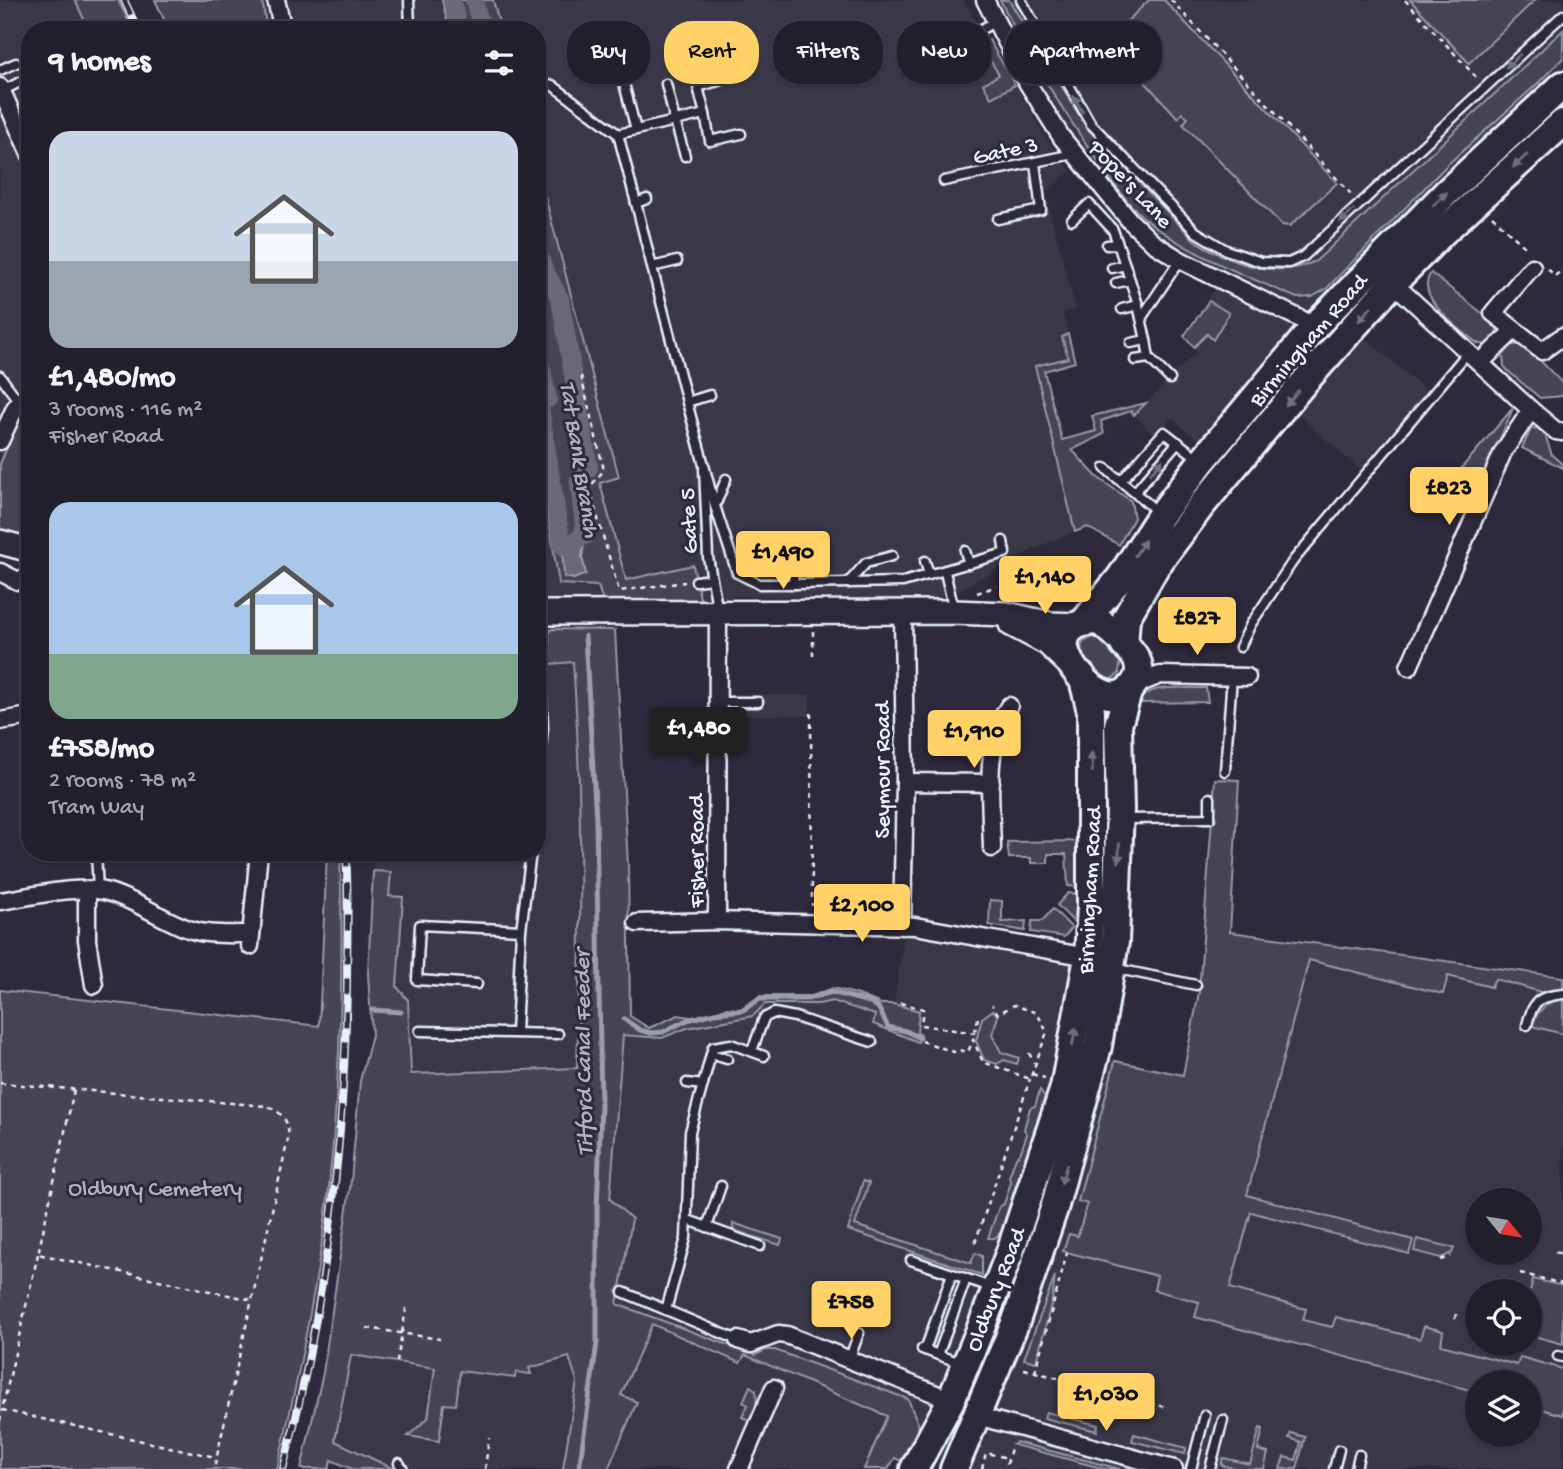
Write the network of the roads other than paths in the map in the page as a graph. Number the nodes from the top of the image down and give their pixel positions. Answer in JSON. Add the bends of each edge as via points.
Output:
{"nodes":[{"id":1,"x":276,"y":0,"type":"edge"},
{"id":2,"x":409,"y":0,"type":"edge"},
{"id":3,"x":985,"y":0,"type":"edge"},
{"id":4,"x":1021,"y":0,"type":"edge"},
{"id":5,"x":1563,"y":15,"type":"edge"},
{"id":6,"x":281,"y":21,"type":"edge"},
{"id":7,"x":410,"y":21,"type":"edge"},
{"id":8,"x":996,"y":21,"type":"junction"},
{"id":9,"x":991,"y":24,"type":"edge"},
{"id":10,"x":16,"y":63,"type":"dead end"},
{"id":11,"x":0,"y":70,"type":"edge"},
{"id":12,"x":21,"y":81,"type":"edge"},
{"id":13,"x":624,"y":84,"type":"edge"},
{"id":14,"x":666,"y":84,"type":"dead end"},
{"id":15,"x":706,"y":84,"type":"edge"},
{"id":16,"x":552,"y":85,"type":"dead end"},
{"id":17,"x":1563,"y":85,"type":"edge"},
{"id":18,"x":698,"y":86,"type":"joint"},
{"id":19,"x":1,"y":89,"type":"edge"},
{"id":20,"x":705,"y":114,"type":"junction"},
{"id":21,"x":675,"y":121,"type":"junction"},
{"id":22,"x":1563,"y":123,"type":"edge"},
{"id":23,"x":636,"y":130,"type":"junction"},
{"id":24,"x":21,"y":132,"type":"edge"},
{"id":25,"x":618,"y":134,"type":"junction"},
{"id":26,"x":741,"y":134,"type":"dead end"},
{"id":27,"x":1073,"y":154,"type":"junction"},
{"id":28,"x":685,"y":156,"type":"dead end"},
{"id":29,"x":1034,"y":163,"type":"junction"},
{"id":30,"x":944,"y":181,"type":"dead end"},
{"id":31,"x":648,"y":199,"type":"dead end"},
{"id":32,"x":636,"y":203,"type":"junction"},
{"id":33,"x":998,"y":219,"type":"dead end"},
{"id":34,"x":1072,"y":220,"type":"dead end"},
{"id":35,"x":1118,"y":244,"type":"junction"},
{"id":36,"x":1107,"y":245,"type":"dead end"},
{"id":37,"x":1180,"y":260,"type":"junction"},
{"id":38,"x":677,"y":261,"type":"dead end"},
{"id":39,"x":1537,"y":263,"type":"road end"},
{"id":40,"x":1373,"y":264,"type":"junction"},
{"id":41,"x":1125,"y":265,"type":"junction"},
{"id":42,"x":652,"y":267,"type":"junction"},
{"id":43,"x":1112,"y":268,"type":"dead end"},
{"id":44,"x":1130,"y":280,"type":"junction"},
{"id":45,"x":1116,"y":283,"type":"dead end"},
{"id":46,"x":1393,"y":283,"type":"junction"},
{"id":47,"x":1138,"y":305,"type":"junction"},
{"id":48,"x":1122,"y":309,"type":"dead end"},
{"id":49,"x":1142,"y":317,"type":"junction"},
{"id":50,"x":1315,"y":326,"type":"junction"},
{"id":51,"x":1514,"y":330,"type":"junction"},
{"id":52,"x":1563,"y":336,"type":"edge"},
{"id":53,"x":1146,"y":340,"type":"junction"},
{"id":54,"x":1131,"y":343,"type":"dead end"},
{"id":55,"x":1336,"y":346,"type":"junction"},
{"id":56,"x":1475,"y":356,"type":"junction"},
{"id":57,"x":1149,"y":358,"type":"junction"},
{"id":58,"x":1135,"y":360,"type":"dead end"},
{"id":59,"x":0,"y":376,"type":"edge"},
{"id":60,"x":1170,"y":379,"type":"dead end"},
{"id":61,"x":21,"y":394,"type":"edge"},
{"id":62,"x":710,"y":396,"type":"dead end"},
{"id":63,"x":687,"y":402,"type":"junction"},
{"id":64,"x":21,"y":405,"type":"edge"},
{"id":65,"x":1531,"y":410,"type":"junction"},
{"id":66,"x":1563,"y":432,"type":"edge"},
{"id":67,"x":0,"y":441,"type":"edge"},
{"id":68,"x":1178,"y":442,"type":"junction"},
{"id":69,"x":1202,"y":461,"type":"junction"},
{"id":70,"x":1105,"y":468,"type":"dead end"},
{"id":71,"x":704,"y":469,"type":"junction"},
{"id":72,"x":726,"y":479,"type":"dead end"},
{"id":73,"x":1121,"y":481,"type":"junction"},
{"id":74,"x":1135,"y":492,"type":"junction"},
{"id":75,"x":715,"y":506,"type":"junction"},
{"id":76,"x":1161,"y":515,"type":"junction"},
{"id":77,"x":1003,"y":541,"type":"dead end"},
{"id":78,"x":0,"y":542,"type":"edge"},
{"id":79,"x":21,"y":548,"type":"edge"},
{"id":80,"x":965,"y":551,"type":"dead end"},
{"id":81,"x":892,"y":556,"type":"dead end"},
{"id":82,"x":788,"y":558,"type":"dead end"},
{"id":83,"x":925,"y":561,"type":"dead end"},
{"id":84,"x":969,"y":564,"type":"junction"},
{"id":85,"x":0,"y":572,"type":"edge"},
{"id":86,"x":944,"y":572,"type":"junction"},
{"id":87,"x":929,"y":575,"type":"junction"},
{"id":88,"x":711,"y":579,"type":"junction"},
{"id":89,"x":21,"y":580,"type":"edge"},
{"id":90,"x":696,"y":581,"type":"road end"},
{"id":91,"x":848,"y":583,"type":"junction"},
{"id":92,"x":795,"y":584,"type":"junction"},
{"id":93,"x":954,"y":612,"type":"junction"},
{"id":94,"x":718,"y":613,"type":"junction"},
{"id":95,"x":903,"y":613,"type":"junction"},
{"id":96,"x":546,"y":614,"type":"edge"},
{"id":97,"x":985,"y":614,"type":"junction"},
{"id":98,"x":1080,"y":624,"type":"junction"},
{"id":99,"x":1240,"y":647,"type":"dead end"},
{"id":100,"x":1409,"y":667,"type":"dead end"},
{"id":101,"x":1130,"y":670,"type":"junction"},
{"id":102,"x":1077,"y":672,"type":"junction"},
{"id":103,"x":1160,"y":675,"type":"junction"},
{"id":104,"x":1240,"y":677,"type":"joint"},
{"id":105,"x":718,"y":702,"type":"junction"},
{"id":106,"x":758,"y":702,"type":"dead end"},
{"id":107,"x":1009,"y":706,"type":"dead end"},
{"id":108,"x":21,"y":718,"type":"edge"},
{"id":109,"x":0,"y":721,"type":"edge"},
{"id":110,"x":1225,"y":771,"type":"dead end"},
{"id":111,"x":905,"y":782,"type":"junction"},
{"id":112,"x":991,"y":783,"type":"junction"},
{"id":113,"x":1210,"y":798,"type":"dead end"},
{"id":114,"x":1120,"y":819,"type":"junction"},
{"id":115,"x":992,"y":848,"type":"dead end"},
{"id":116,"x":95,"y":861,"type":"edge"},
{"id":117,"x":258,"y":861,"type":"edge"},
{"id":118,"x":530,"y":861,"type":"edge"},
{"id":119,"x":93,"y":890,"type":"junction"},
{"id":120,"x":0,"y":901,"type":"edge"},
{"id":121,"x":717,"y":921,"type":"junction"},
{"id":122,"x":638,"y":923,"type":"dead end"},
{"id":123,"x":902,"y":926,"type":"junction"},
{"id":124,"x":521,"y":930,"type":"junction"},
{"id":125,"x":1100,"y":962,"type":"junction"},
{"id":126,"x":477,"y":984,"type":"dead end"},
{"id":127,"x":94,"y":985,"type":"dead end"},
{"id":128,"x":1196,"y":985,"type":"dead end"},
{"id":129,"x":1563,"y":994,"type":"edge"},
{"id":130,"x":1527,"y":1025,"type":"dead end"},
{"id":131,"x":420,"y":1031,"type":"dead end"},
{"id":132,"x":516,"y":1033,"type":"junction"},
{"id":133,"x":558,"y":1034,"type":"dead end"},
{"id":134,"x":872,"y":1042,"type":"dead end"},
{"id":135,"x":752,"y":1051,"type":"junction"},
{"id":136,"x":711,"y":1054,"type":"junction"},
{"id":137,"x":764,"y":1056,"type":"dead end"},
{"id":138,"x":727,"y":1059,"type":"dead end"},
{"id":139,"x":687,"y":1083,"type":"dead end"},
{"id":140,"x":703,"y":1085,"type":"junction"},
{"id":141,"x":1064,"y":1097,"type":"junction"},
{"id":142,"x":721,"y":1186,"type":"dead end"},
{"id":143,"x":688,"y":1220,"type":"junction"},
{"id":144,"x":707,"y":1227,"type":"junction"},
{"id":145,"x":760,"y":1246,"type":"dead end"},
{"id":146,"x":911,"y":1260,"type":"dead end"},
{"id":147,"x":952,"y":1274,"type":"junction"},
{"id":148,"x":966,"y":1279,"type":"junction"},
{"id":149,"x":995,"y":1289,"type":"junction"},
{"id":150,"x":623,"y":1292,"type":"dead end"},
{"id":151,"x":666,"y":1310,"type":"junction"},
{"id":152,"x":859,"y":1334,"type":"dead end"},
{"id":153,"x":738,"y":1340,"type":"joint"},
{"id":154,"x":938,"y":1355,"type":"junction"},
{"id":155,"x":849,"y":1360,"type":"junction"},
{"id":156,"x":965,"y":1365,"type":"junction"},
{"id":157,"x":774,"y":1388,"type":"dead end"},
{"id":158,"x":951,"y":1400,"type":"junction"},
{"id":159,"x":1205,"y":1415,"type":"dead end"},
{"id":160,"x":977,"y":1416,"type":"junction"},
{"id":161,"x":1223,"y":1420,"type":"dead end"},
{"id":162,"x":1339,"y":1450,"type":"dead end"},
{"id":163,"x":1359,"y":1455,"type":"dead end"},
{"id":164,"x":1149,"y":1466,"type":"edge"},
{"id":165,"x":740,"y":1469,"type":"edge"},
{"id":166,"x":914,"y":1469,"type":"edge"},
{"id":167,"x":928,"y":1469,"type":"edge"},
{"id":168,"x":954,"y":1469,"type":"edge"},
{"id":169,"x":1174,"y":1469,"type":"edge"},
{"id":170,"x":1191,"y":1469,"type":"edge"},
{"id":171,"x":1210,"y":1469,"type":"edge"},
{"id":172,"x":1334,"y":1469,"type":"edge"},
{"id":173,"x":1356,"y":1469,"type":"edge"}],
"edges":[{"from":1,"to":6,"type":"street"},
{"from":2,"to":7,"type":"lane"},
{"from":3,"to":8,"type":"street","name":"Pope's Lane"},
{"from":5,"to":4,"type":"lane","one_way":true,"via":[[1304,256],[1289,263],[1261,262],[1196,232],[1091,124]]},
{"from":8,"to":9,"type":"lane"},
{"from":8,"to":27,"type":"street","name":"Pope's Lane","via":[[1028,84]]},
{"from":10,"to":11,"type":"lane"},
{"from":12,"to":19,"type":"lane"},
{"from":13,"to":23,"type":"lane"},
{"from":14,"to":21,"type":"lane"},
{"from":15,"to":18,"type":"lane"},
{"from":16,"to":25,"type":"lane"},
{"from":40,"to":17,"type":"main road","name":"Birmingham Road","one_way":true},
{"from":18,"to":20,"type":"lane"},
{"from":19,"to":24,"type":"street"},
{"from":20,"to":21,"type":"lane"},
{"from":20,"to":26,"type":"lane","via":[[711,145]]},
{"from":21,"to":23,"type":"lane"},
{"from":21,"to":28,"type":"lane"},
{"from":22,"to":46,"type":"main road","name":"Birmingham Road","one_way":true,"via":[[1477,199]]},
{"from":23,"to":25,"type":"lane"},
{"from":25,"to":32,"type":"lane"},
{"from":27,"to":29,"type":"lane","name":"Gate 3"},
{"from":27,"to":37,"type":"street","name":"Pope's Lane","via":[[1130,221]]},
{"from":29,"to":30,"type":"lane","name":"Gate 3"},
{"from":29,"to":33,"type":"lane","via":[[1041,210]]},
{"from":31,"to":32,"type":"lane"},
{"from":32,"to":42,"type":"lane"},
{"from":34,"to":35,"type":"lane","via":[[1088,204],[1113,230]]},
{"from":35,"to":36,"type":"lane"},
{"from":35,"to":41,"type":"lane"},
{"from":37,"to":49,"type":"lane"},
{"from":37,"to":50,"type":"street","name":"Pope's Lane"},
{"from":38,"to":42,"type":"lane"},
{"from":39,"to":51,"type":"street","via":[[1493,313]]},
{"from":40,"to":46,"type":"main road"},
{"from":40,"to":50,"type":"main road","name":"Birmingham Road"},
{"from":41,"to":43,"type":"lane"},
{"from":41,"to":44,"type":"lane"},
{"from":42,"to":63,"type":"lane"},
{"from":44,"to":45,"type":"lane"},
{"from":44,"to":47,"type":"lane"},
{"from":46,"to":55,"type":"main road","name":"Birmingham Road","one_way":true},
{"from":46,"to":56,"type":"street"},
{"from":47,"to":48,"type":"lane"},
{"from":47,"to":49,"type":"lane"},
{"from":49,"to":53,"type":"lane"},
{"from":50,"to":55,"type":"main road"},
{"from":50,"to":69,"type":"main road","name":"Birmingham Road"},
{"from":51,"to":52,"type":"street","via":[[1542,351]]},
{"from":51,"to":56,"type":"street"},
{"from":53,"to":54,"type":"lane"},
{"from":53,"to":57,"type":"lane"},
{"from":55,"to":101,"type":"main road","name":"Birmingham Road","one_way":true,"via":[[1201,506],[1142,587],[1126,618]]},
{"from":56,"to":65,"type":"street"},
{"from":56,"to":99,"type":"lane","via":[[1293,561]]},
{"from":57,"to":58,"type":"lane"},
{"from":57,"to":60,"type":"lane"},
{"from":59,"to":61,"type":"lane"},
{"from":62,"to":63,"type":"lane"},
{"from":63,"to":71,"type":"lane"},
{"from":64,"to":67,"type":"street"},
{"from":65,"to":66,"type":"street"},
{"from":65,"to":100,"type":"street","via":[[1503,452]]},
{"from":68,"to":69,"type":"lane"},
{"from":68,"to":73,"type":"lane","via":[[1164,432]]},
{"from":74,"to":68,"type":"lane","one_way":true},
{"from":69,"to":76,"type":"main road","name":"Birmingham Road"},
{"from":70,"to":73,"type":"lane"},
{"from":71,"to":75,"type":"lane"},
{"from":71,"to":88,"type":"lane","name":"Gate 5"},
{"from":72,"to":75,"type":"lane"},
{"from":73,"to":74,"type":"lane"},
{"from":74,"to":76,"type":"lane"},
{"from":75,"to":92,"type":"lane","via":[[737,573],[759,584]]},
{"from":98,"to":76,"type":"main road","name":"Birmingham Road","one_way":true,"via":[[1120,578]]},
{"from":77,"to":84,"type":"lane","via":[[1005,553]]},
{"from":78,"to":79,"type":"street"},
{"from":80,"to":84,"type":"lane"},
{"from":81,"to":91,"type":"lane","via":[[866,563]]},
{"from":82,"to":92,"type":"lane"},
{"from":83,"to":87,"type":"lane"},
{"from":84,"to":86,"type":"lane"},
{"from":85,"to":89,"type":"street"},
{"from":86,"to":87,"type":"lane"},
{"from":86,"to":93,"type":"lane"},
{"from":87,"to":91,"type":"lane","via":[[903,582]]},
{"from":88,"to":90,"type":"lane"},
{"from":88,"to":94,"type":"lane","name":"Gate 5"},
{"from":91,"to":92,"type":"lane"},
{"from":93,"to":95,"type":"street"},
{"from":93,"to":97,"type":"street"},
{"from":94,"to":95,"type":"street"},
{"from":94,"to":96,"type":"street"},
{"from":94,"to":105,"type":"street","name":"Fisher Road"},
{"from":95,"to":111,"type":"street","name":"Seymour Road"},
{"from":97,"to":98,"type":"street"},
{"from":97,"to":102,"type":"street","via":[[1047,643]]},
{"from":98,"to":101,"type":"main road","via":[[1097,621],[1106,625]]},
{"from":98,"to":102,"type":"main road","name":"Birmingham Road","via":[[1065,643],[1067,659]]},
{"from":101,"to":102,"type":"main road","via":[[1114,696],[1102,695]]},
{"from":101,"to":103,"type":"street"},
{"from":101,"to":103,"type":"street"},
{"from":101,"to":114,"type":"main road","name":"Birmingham Road","via":[[1118,725]]},
{"from":125,"to":102,"type":"main road","name":"Birmingham Road","one_way":true,"via":[[1093,866],[1091,711]]},
{"from":103,"to":104,"type":"street"},
{"from":104,"to":110,"type":"lane"},
{"from":105,"to":106,"type":"lane"},
{"from":105,"to":121,"type":"street","name":"Fisher Road"},
{"from":107,"to":112,"type":"street","via":[[996,730]]},
{"from":108,"to":109,"type":"street"},
{"from":111,"to":112,"type":"street"},
{"from":111,"to":123,"type":"street","name":"Seymour Road"},
{"from":112,"to":115,"type":"street"},
{"from":113,"to":114,"type":"lane","via":[[1210,818]]},
{"from":114,"to":125,"type":"main road","name":"Birmingham Road","one_way":true,"via":[[1115,942]]},
{"from":116,"to":119,"type":"lane"},
{"from":117,"to":119,"type":"street","via":[[251,940],[184,928],[122,897]]},
{"from":118,"to":124,"type":"lane"},
{"from":119,"to":120,"type":"street"},
{"from":119,"to":127,"type":"street","via":[[87,940]]},
{"from":121,"to":122,"type":"street"},
{"from":121,"to":123,"type":"street"},
{"from":123,"to":125,"type":"street"},
{"from":124,"to":126,"type":"lane","via":[[420,925],[417,981]]},
{"from":124,"to":132,"type":"lane"},
{"from":125,"to":128,"type":"lane"},
{"from":125,"to":141,"type":"main road","name":"Birmingham Road"},
{"from":129,"to":130,"type":"lane","via":[[1534,1003]]},
{"from":131,"to":132,"type":"lane"},
{"from":132,"to":133,"type":"lane"},
{"from":134,"to":135,"type":"lane","via":[[774,1013],[764,1018]]},
{"from":135,"to":136,"type":"lane","via":[[731,1044],[713,1047]]},
{"from":135,"to":137,"type":"lane"},
{"from":136,"to":138,"type":"lane"},
{"from":136,"to":140,"type":"lane"},
{"from":139,"to":140,"type":"lane"},
{"from":140,"to":143,"type":"lane","via":[[690,1132]]},
{"from":141,"to":149,"type":"main road","name":"Oldbury Road"},
{"from":141,"to":160,"type":"main road","name":"Oldbury Road","one_way":true,"via":[[1054,1209]]},
{"from":142,"to":144,"type":"lane"},
{"from":143,"to":144,"type":"lane"},
{"from":143,"to":151,"type":"lane"},
{"from":144,"to":145,"type":"lane"},
{"from":146,"to":147,"type":"lane"},
{"from":147,"to":148,"type":"lane"},
{"from":147,"to":154,"type":"lane","via":[[922,1349]]},
{"from":148,"to":149,"type":"lane"},
{"from":148,"to":154,"type":"lane"},
{"from":149,"to":156,"type":"main road","name":"Oldbury Road"},
{"from":150,"to":151,"type":"lane"},
{"from":151,"to":153,"type":"lane"},
{"from":152,"to":155,"type":"lane"},
{"from":153,"to":155,"type":"street","via":[[751,1344],[787,1335]]},
{"from":154,"to":156,"type":"lane"},
{"from":155,"to":158,"type":"street"},
{"from":156,"to":158,"type":"main road","name":"Oldbury Road"},
{"from":157,"to":165,"type":"street"},
{"from":158,"to":166,"type":"main road","name":"Oldbury Road"},
{"from":159,"to":170,"type":"lane"},
{"from":160,"to":164,"type":"street"},
{"from":160,"to":167,"type":"main road","via":[[966,1414]]},
{"from":160,"to":168,"type":"main road","name":"Oldbury Road"},
{"from":161,"to":171,"type":"lane"},
{"from":162,"to":172,"type":"lane"},
{"from":163,"to":173,"type":"lane"},
{"from":164,"to":169,"type":"street"}]}
